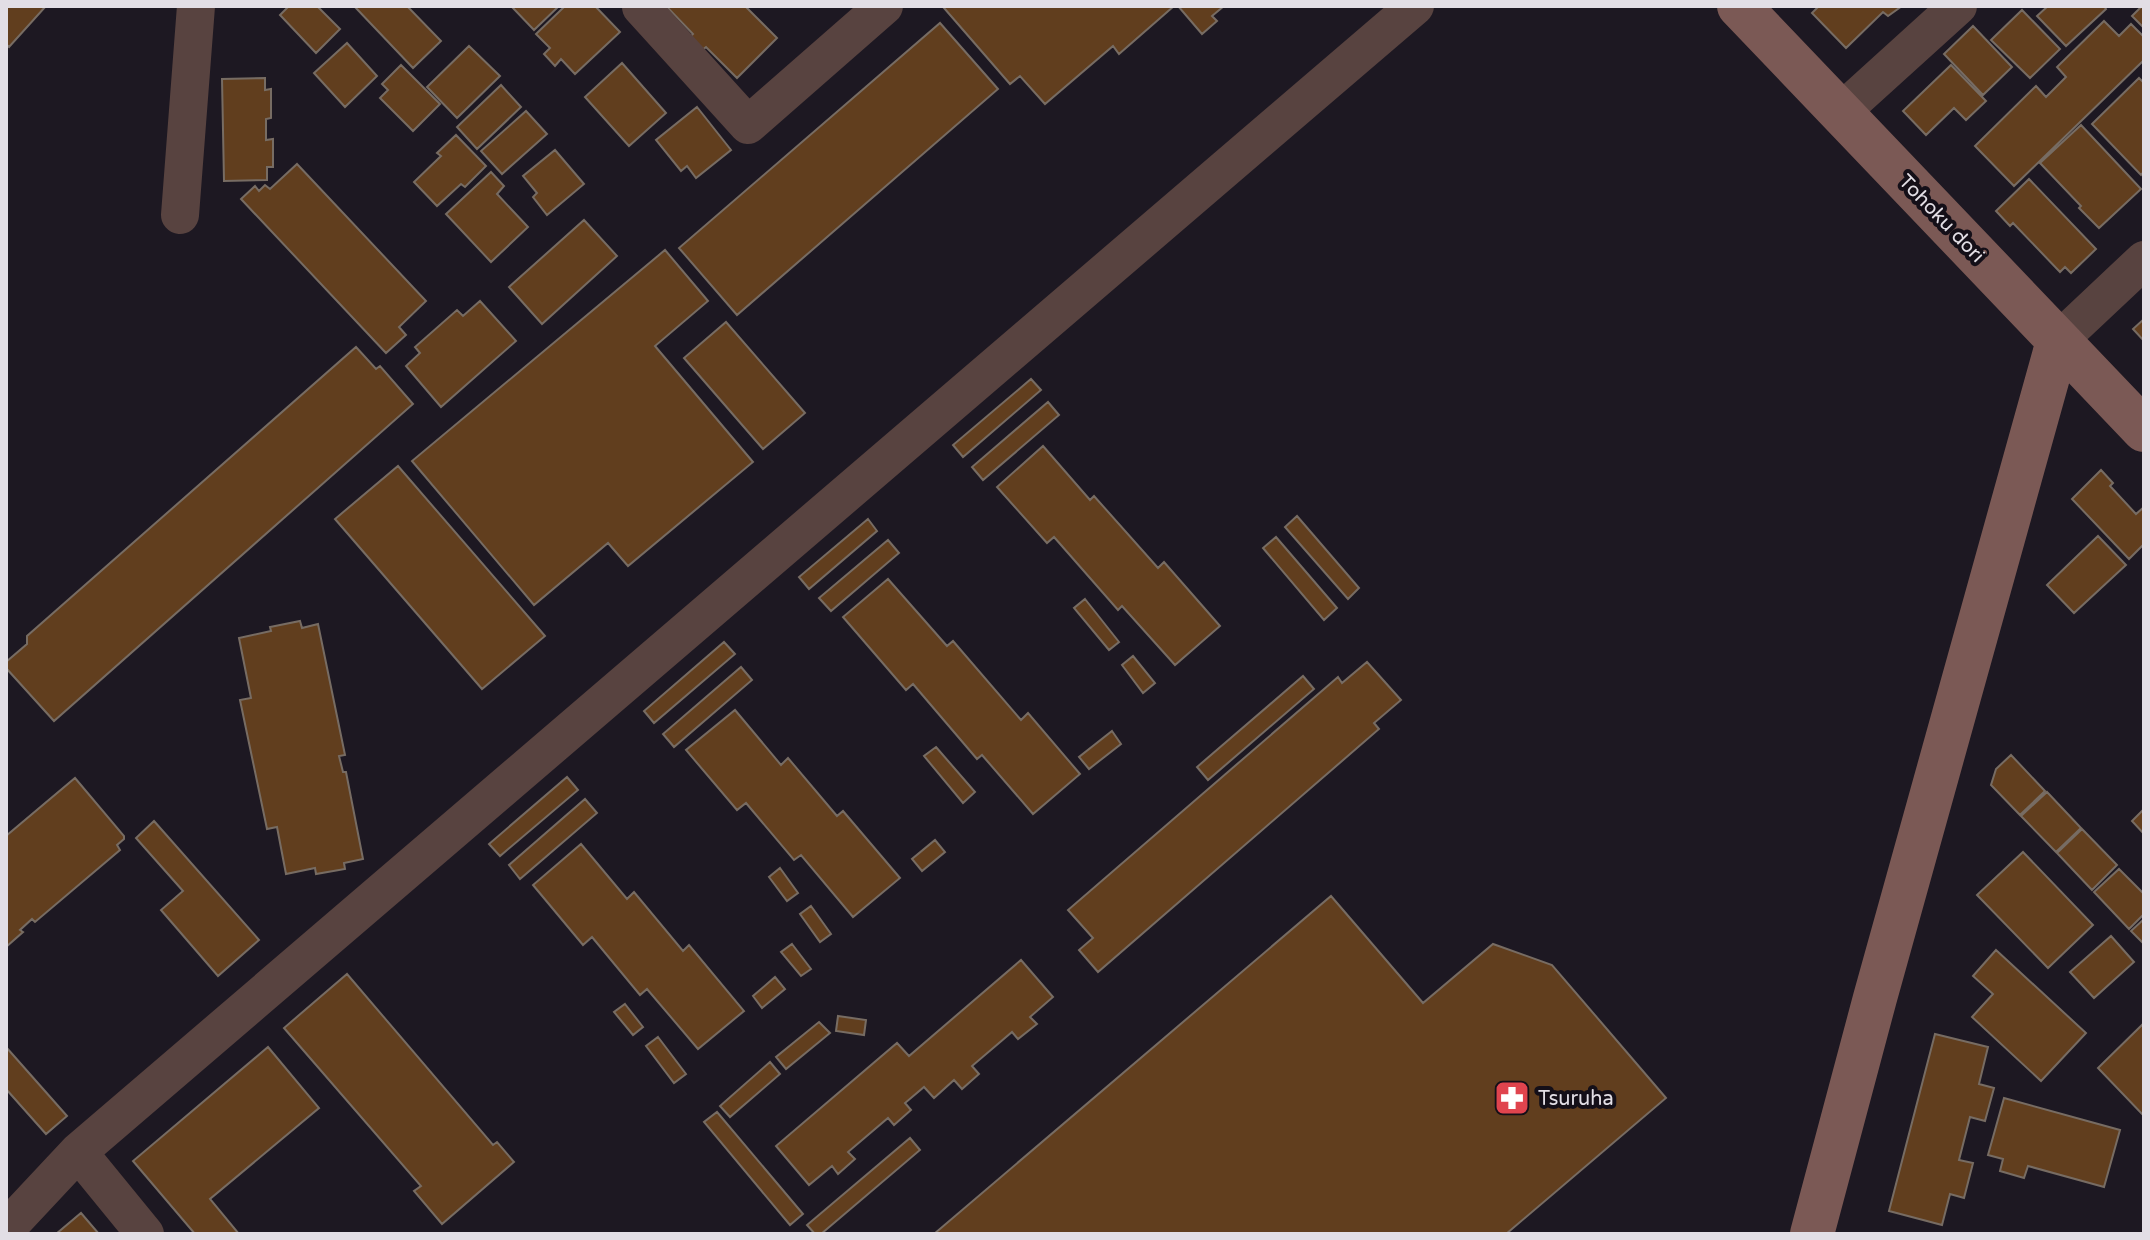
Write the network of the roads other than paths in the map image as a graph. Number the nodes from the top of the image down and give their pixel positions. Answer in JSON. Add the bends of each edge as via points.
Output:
{"nodes":[{"id":1,"x":196,"y":6,"type":"edge"},
{"id":2,"x":884,"y":6,"type":"edge"},
{"id":3,"x":1415,"y":6,"type":"edge"},
{"id":4,"x":1739,"y":6,"type":"edge"},
{"id":5,"x":1958,"y":6,"type":"edge"},
{"id":6,"x":641,"y":7,"type":"edge"},
{"id":7,"x":1841,"y":112,"type":"junction"},
{"id":8,"x":180,"y":215,"type":"dead end"},
{"id":9,"x":2144,"y":260,"type":"edge"},
{"id":10,"x":2058,"y":341,"type":"junction"},
{"id":11,"x":2144,"y":430,"type":"edge"},
{"id":12,"x":78,"y":1152,"type":"junction"},
{"id":13,"x":6,"y":1229,"type":"edge"},
{"id":14,"x":145,"y":1234,"type":"edge"},
{"id":15,"x":1812,"y":1234,"type":"edge"}],
"edges":[{"from":1,"to":8,"type":"street"},
{"from":2,"to":6,"type":"street","via":[[748,125]]},
{"from":3,"to":12,"type":"street"},
{"from":4,"to":7,"type":"street","name":"Tohoku dori"},
{"from":5,"to":7,"type":"street"},
{"from":7,"to":10,"type":"street","name":"Tohoku dori"},
{"from":9,"to":10,"type":"street"},
{"from":10,"to":11,"type":"street","name":"Tohoku dori"},
{"from":10,"to":15,"type":"street"},
{"from":12,"to":13,"type":"street"},
{"from":12,"to":14,"type":"street"}]}
